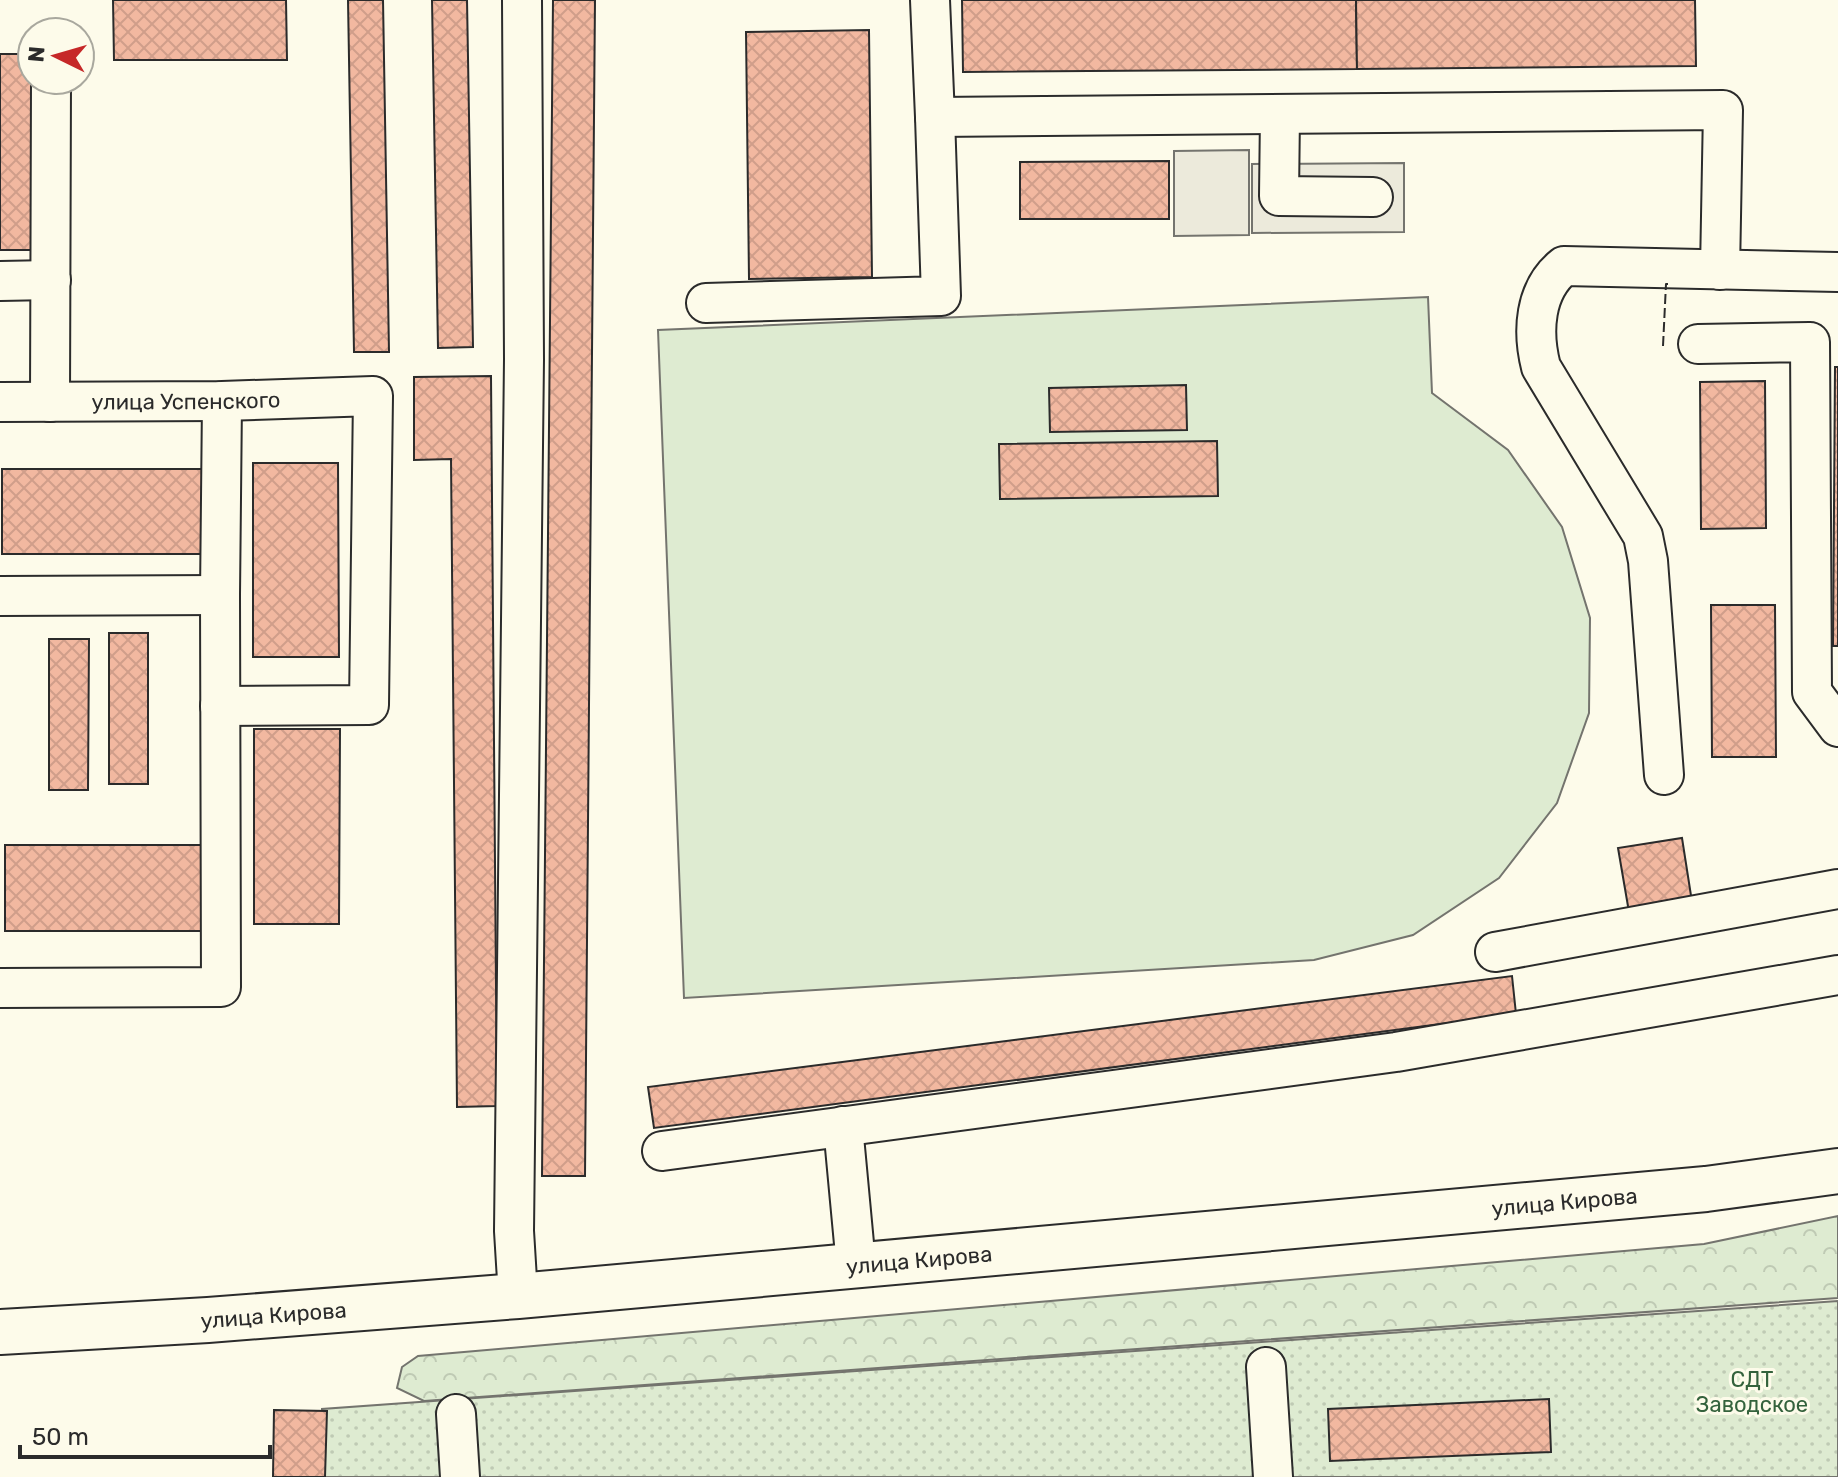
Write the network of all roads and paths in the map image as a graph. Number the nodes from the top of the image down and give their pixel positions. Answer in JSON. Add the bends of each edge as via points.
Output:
{"nodes":[{"id":1,"x":522,"y":0,"type":"edge"},
{"id":2,"x":930,"y":0,"type":"edge"},
{"id":3,"x":51,"y":96,"type":"edge"},
{"id":4,"x":1280,"y":114,"type":"junction"},
{"id":5,"x":935,"y":117,"type":"junction"},
{"id":6,"x":1373,"y":197,"type":"dead end"},
{"id":7,"x":1720,"y":270,"type":"junction"},
{"id":8,"x":1838,"y":272,"type":"edge"},
{"id":9,"x":51,"y":280,"type":"junction"},
{"id":10,"x":0,"y":281,"type":"edge"},
{"id":11,"x":706,"y":303,"type":"dead end"},
{"id":12,"x":1698,"y":344,"type":"dead end"},
{"id":13,"x":222,"y":401,"type":"junction"},
{"id":14,"x":0,"y":402,"type":"edge"},
{"id":15,"x":50,"y":402,"type":"junction"},
{"id":16,"x":220,"y":595,"type":"junction"},
{"id":17,"x":0,"y":596,"type":"edge"},
{"id":18,"x":220,"y":706,"type":"junction"},
{"id":19,"x":1838,"y":727,"type":"edge"},
{"id":20,"x":1664,"y":775,"type":"dead end"},
{"id":21,"x":1838,"y":889,"type":"edge"},
{"id":22,"x":1495,"y":952,"type":"dead end"},
{"id":23,"x":1838,"y":975,"type":"edge"},
{"id":24,"x":0,"y":988,"type":"edge"},
{"id":25,"x":843,"y":1126,"type":"junction"},
{"id":26,"x":662,"y":1151,"type":"dead end"},
{"id":27,"x":1838,"y":1171,"type":"edge"},
{"id":28,"x":856,"y":1265,"type":"junction"},
{"id":29,"x":518,"y":1296,"type":"junction"},
{"id":30,"x":0,"y":1332,"type":"edge"},
{"id":31,"x":1266,"y":1367,"type":"dead end"},
{"id":32,"x":456,"y":1414,"type":"dead end"},
{"id":33,"x":460,"y":1477,"type":"edge"},
{"id":34,"x":1273,"y":1477,"type":"edge"}],
"edges":[{"from":1,"to":29,"type":"lane","via":[[524,359],[514,1231]]},
{"from":2,"to":5,"type":"lane"},
{"from":3,"to":9,"type":"lane"},
{"from":4,"to":5,"type":"lane"},
{"from":4,"to":6,"type":"lane","via":[[1279,196]]},
{"from":4,"to":7,"type":"lane","via":[[1723,110]]},
{"from":5,"to":11,"type":"lane","via":[[941,296]]},
{"from":7,"to":8,"type":"lane"},
{"from":7,"to":20,"type":"lane","via":[[1564,266],[1551,276],[1541,297],[1535,346],[1541,367],[1643,536]]},
{"from":9,"to":10,"type":"lane"},
{"from":9,"to":15,"type":"lane"},
{"from":12,"to":19,"type":"lane","via":[[1810,342],[1812,692]]},
{"from":13,"to":15,"type":"lane","name":"улица Успенского"},
{"from":13,"to":16,"type":"lane"},
{"from":13,"to":18,"type":"lane","name":"улица Успенского","via":[[373,396],[369,705]]},
{"from":14,"to":15,"type":"lane","name":"улица Успенского"},
{"from":16,"to":17,"type":"lane"},
{"from":16,"to":18,"type":"lane"},
{"from":18,"to":24,"type":"lane","via":[[221,987]]},
{"from":21,"to":22,"type":"lane"},
{"from":23,"to":25,"type":"lane","via":[[1396,1052]]},
{"from":25,"to":26,"type":"lane"},
{"from":25,"to":28,"type":"lane"},
{"from":27,"to":28,"type":"main road","name":"улица Кирова","via":[[1706,1189]]},
{"from":28,"to":29,"type":"main road","name":"улица Кирова"},
{"from":29,"to":30,"type":"main road","name":"улица Кирова"},
{"from":31,"to":34,"type":"lane"},
{"from":32,"to":33,"type":"lane"}]}
